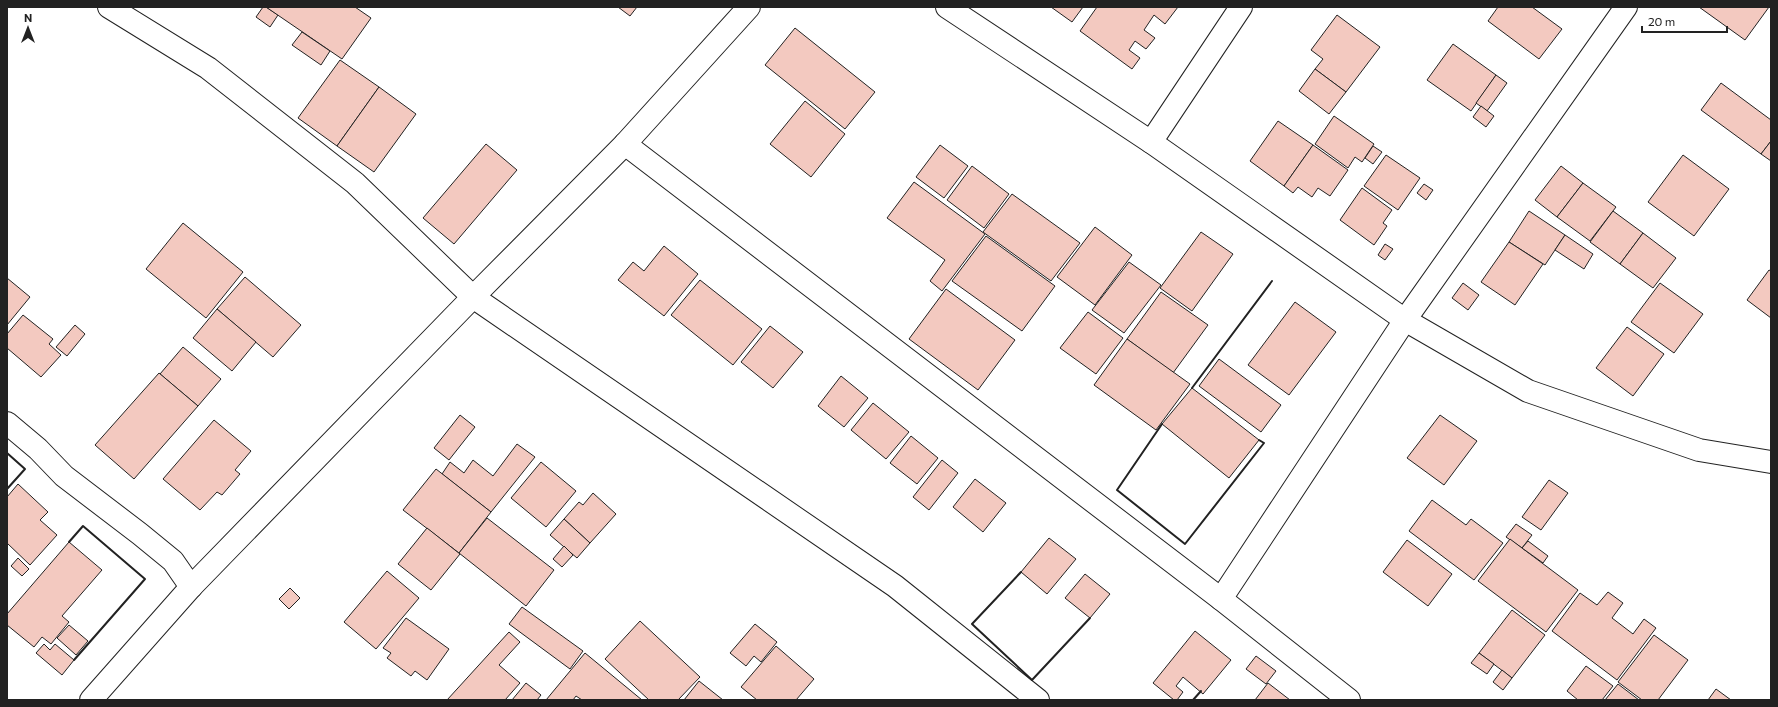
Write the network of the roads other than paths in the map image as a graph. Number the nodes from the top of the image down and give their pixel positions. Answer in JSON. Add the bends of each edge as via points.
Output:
{"nodes":[{"id":1,"x":109,"y":7,"type":"edge"},
{"id":2,"x":749,"y":7,"type":"edge"},
{"id":3,"x":947,"y":7,"type":"edge"},
{"id":4,"x":1241,"y":7,"type":"edge"},
{"id":5,"x":1626,"y":7,"type":"edge"},
{"id":6,"x":1151,"y":142,"type":"junction"},
{"id":7,"x":625,"y":144,"type":"junction"},
{"id":8,"x":473,"y":297,"type":"junction"},
{"id":9,"x":1405,"y":320,"type":"junction"},
{"id":10,"x":7,"y":423,"type":"edge"},
{"id":11,"x":1771,"y":462,"type":"edge"},
{"id":12,"x":192,"y":587,"type":"junction"},
{"id":13,"x":1221,"y":599,"type":"junction"},
{"id":14,"x":91,"y":700,"type":"edge"},
{"id":15,"x":1038,"y":700,"type":"edge"},
{"id":16,"x":1349,"y":700,"type":"edge"}],
"edges":[{"from":1,"to":8,"type":"street","via":[[208,68],[355,183]]},
{"from":2,"to":7,"type":"street"},
{"from":3,"to":6,"type":"street"},
{"from":4,"to":6,"type":"street"},
{"from":5,"to":9,"type":"street"},
{"from":6,"to":9,"type":"street"},
{"from":7,"to":8,"type":"street"},
{"from":7,"to":13,"type":"street"},
{"from":8,"to":12,"type":"street"},
{"from":8,"to":15,"type":"street","via":[[895,586]]},
{"from":9,"to":11,"type":"street","via":[[1528,391],[1699,450]]},
{"from":9,"to":13,"type":"street"},
{"from":10,"to":12,"type":"street","via":[[38,449],[64,476],[173,562]]},
{"from":12,"to":14,"type":"street"},
{"from":13,"to":16,"type":"street"}]}
